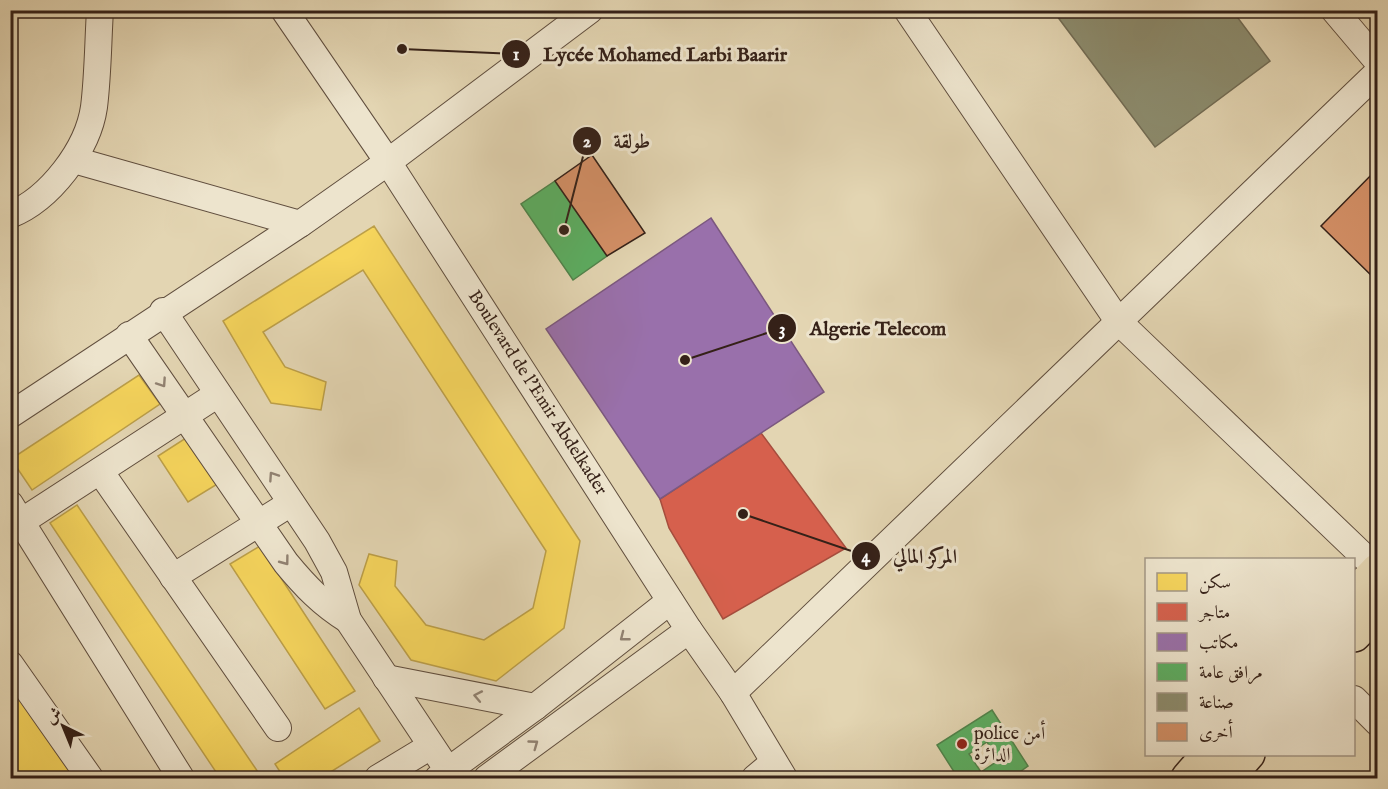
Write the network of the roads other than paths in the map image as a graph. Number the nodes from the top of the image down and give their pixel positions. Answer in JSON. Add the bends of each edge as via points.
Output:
{"nodes":[{"id":1,"x":100,"y":10,"type":"edge"},
{"id":2,"x":284,"y":10,"type":"edge"},
{"id":3,"x":590,"y":10,"type":"edge"},
{"id":4,"x":908,"y":10,"type":"edge"},
{"id":5,"x":1334,"y":10,"type":"edge"},
{"id":6,"x":1377,"y":63,"type":"edge"},
{"id":7,"x":1377,"y":72,"type":"edge"},
{"id":8,"x":74,"y":160,"type":"junction"},
{"id":9,"x":388,"y":162,"type":"junction"},
{"id":10,"x":10,"y":215,"type":"edge"},
{"id":11,"x":300,"y":224,"type":"junction"},
{"id":12,"x":164,"y":311,"type":"junction"},
{"id":13,"x":1118,"y":321,"type":"junction"},
{"id":14,"x":129,"y":334,"type":"junction"},
{"id":15,"x":218,"y":394,"type":"junction"},
{"id":16,"x":10,"y":415,"type":"edge"},
{"id":17,"x":184,"y":415,"type":"junction"},
{"id":18,"x":100,"y":471,"type":"junction"},
{"id":19,"x":291,"y":503,"type":"junction"},
{"id":20,"x":14,"y":518,"type":"edge"},
{"id":21,"x":258,"y":524,"type":"junction"},
{"id":22,"x":1377,"y":570,"type":"edge"},
{"id":23,"x":1355,"y":576,"type":"edge"},
{"id":24,"x":173,"y":577,"type":"junction"},
{"id":25,"x":1355,"y":593,"type":"edge"},
{"id":26,"x":670,"y":601,"type":"junction"},
{"id":27,"x":1377,"y":610,"type":"edge"},
{"id":28,"x":348,"y":620,"type":"junction"},
{"id":29,"x":689,"y":630,"type":"junction"},
{"id":30,"x":1355,"y":633,"type":"edge"},
{"id":31,"x":10,"y":664,"type":"edge"},
{"id":32,"x":386,"y":678,"type":"junction"},
{"id":33,"x":733,"y":693,"type":"junction"},
{"id":34,"x":1355,"y":701,"type":"edge"},
{"id":35,"x":535,"y":707,"type":"junction"},
{"id":36,"x":1377,"y":723,"type":"edge"},
{"id":37,"x":278,"y":728,"type":"dead end"},
{"id":38,"x":431,"y":746,"type":"junction"},
{"id":39,"x":1207,"y":756,"type":"edge"},
{"id":40,"x":1246,"y":756,"type":"edge"},
{"id":41,"x":771,"y":773,"type":"edge"},
{"id":42,"x":446,"y":776,"type":"edge"},
{"id":43,"x":90,"y":778,"type":"edge"},
{"id":44,"x":181,"y":778,"type":"edge"},
{"id":45,"x":378,"y":778,"type":"edge"},
{"id":46,"x":487,"y":778,"type":"edge"},
{"id":47,"x":1188,"y":778,"type":"edge"},
{"id":48,"x":1227,"y":778,"type":"edge"}],
"edges":[{"from":1,"to":8,"type":"street","via":[[93,109]]},
{"from":2,"to":9,"type":"street","name":"Boulevard de l'Emir Abdelkader"},
{"from":3,"to":9,"type":"street"},
{"from":4,"to":13,"type":"street"},
{"from":5,"to":6,"type":"street"},
{"from":7,"to":13,"type":"street"},
{"from":8,"to":10,"type":"street","via":[[30,206]]},
{"from":8,"to":11,"type":"street"},
{"from":9,"to":11,"type":"street"},
{"from":9,"to":26,"type":"street","name":"Boulevard de l'Emir Abdelkader"},
{"from":11,"to":12,"type":"street"},
{"from":12,"to":14,"type":"street"},
{"from":12,"to":15,"type":"street"},
{"from":13,"to":22,"type":"street"},
{"from":13,"to":33,"type":"street"},
{"from":14,"to":16,"type":"street"},
{"from":14,"to":17,"type":"street","one_way":true},
{"from":15,"to":17,"type":"street"},
{"from":19,"to":15,"type":"street","one_way":true},
{"from":17,"to":18,"type":"street"},
{"from":17,"to":21,"type":"street"},
{"from":18,"to":20,"type":"street"},
{"from":18,"to":24,"type":"street"},
{"from":19,"to":21,"type":"street"},
{"from":19,"to":28,"type":"street","via":[[334,572]]},
{"from":20,"to":44,"type":"street"},
{"from":21,"to":24,"type":"street"},
{"from":21,"to":28,"type":"street","one_way":true,"via":[[309,591]]},
{"from":22,"to":23,"type":"street"},
{"from":22,"to":25,"type":"main road"},
{"from":24,"to":37,"type":"street"},
{"from":26,"to":29,"type":"street","name":"Boulevard de l'Emir Abdelkader"},
{"from":26,"to":35,"type":"street","one_way":true},
{"from":27,"to":30,"type":"main road"},
{"from":28,"to":32,"type":"street"},
{"from":29,"to":33,"type":"street","name":"Boulevard de l'Emir Abdelkader"},
{"from":46,"to":29,"type":"street","one_way":true},
{"from":31,"to":43,"type":"street"},
{"from":35,"to":32,"type":"street","one_way":true},
{"from":32,"to":38,"type":"street"},
{"from":33,"to":41,"type":"street","name":"Boulevard de l'Emir Abdelkader"},
{"from":34,"to":36,"type":"street"},
{"from":35,"to":42,"type":"street"},
{"from":38,"to":42,"type":"street"},
{"from":38,"to":45,"type":"street"},
{"from":39,"to":47,"type":"main road"},
{"from":40,"to":48,"type":"main road"}]}
